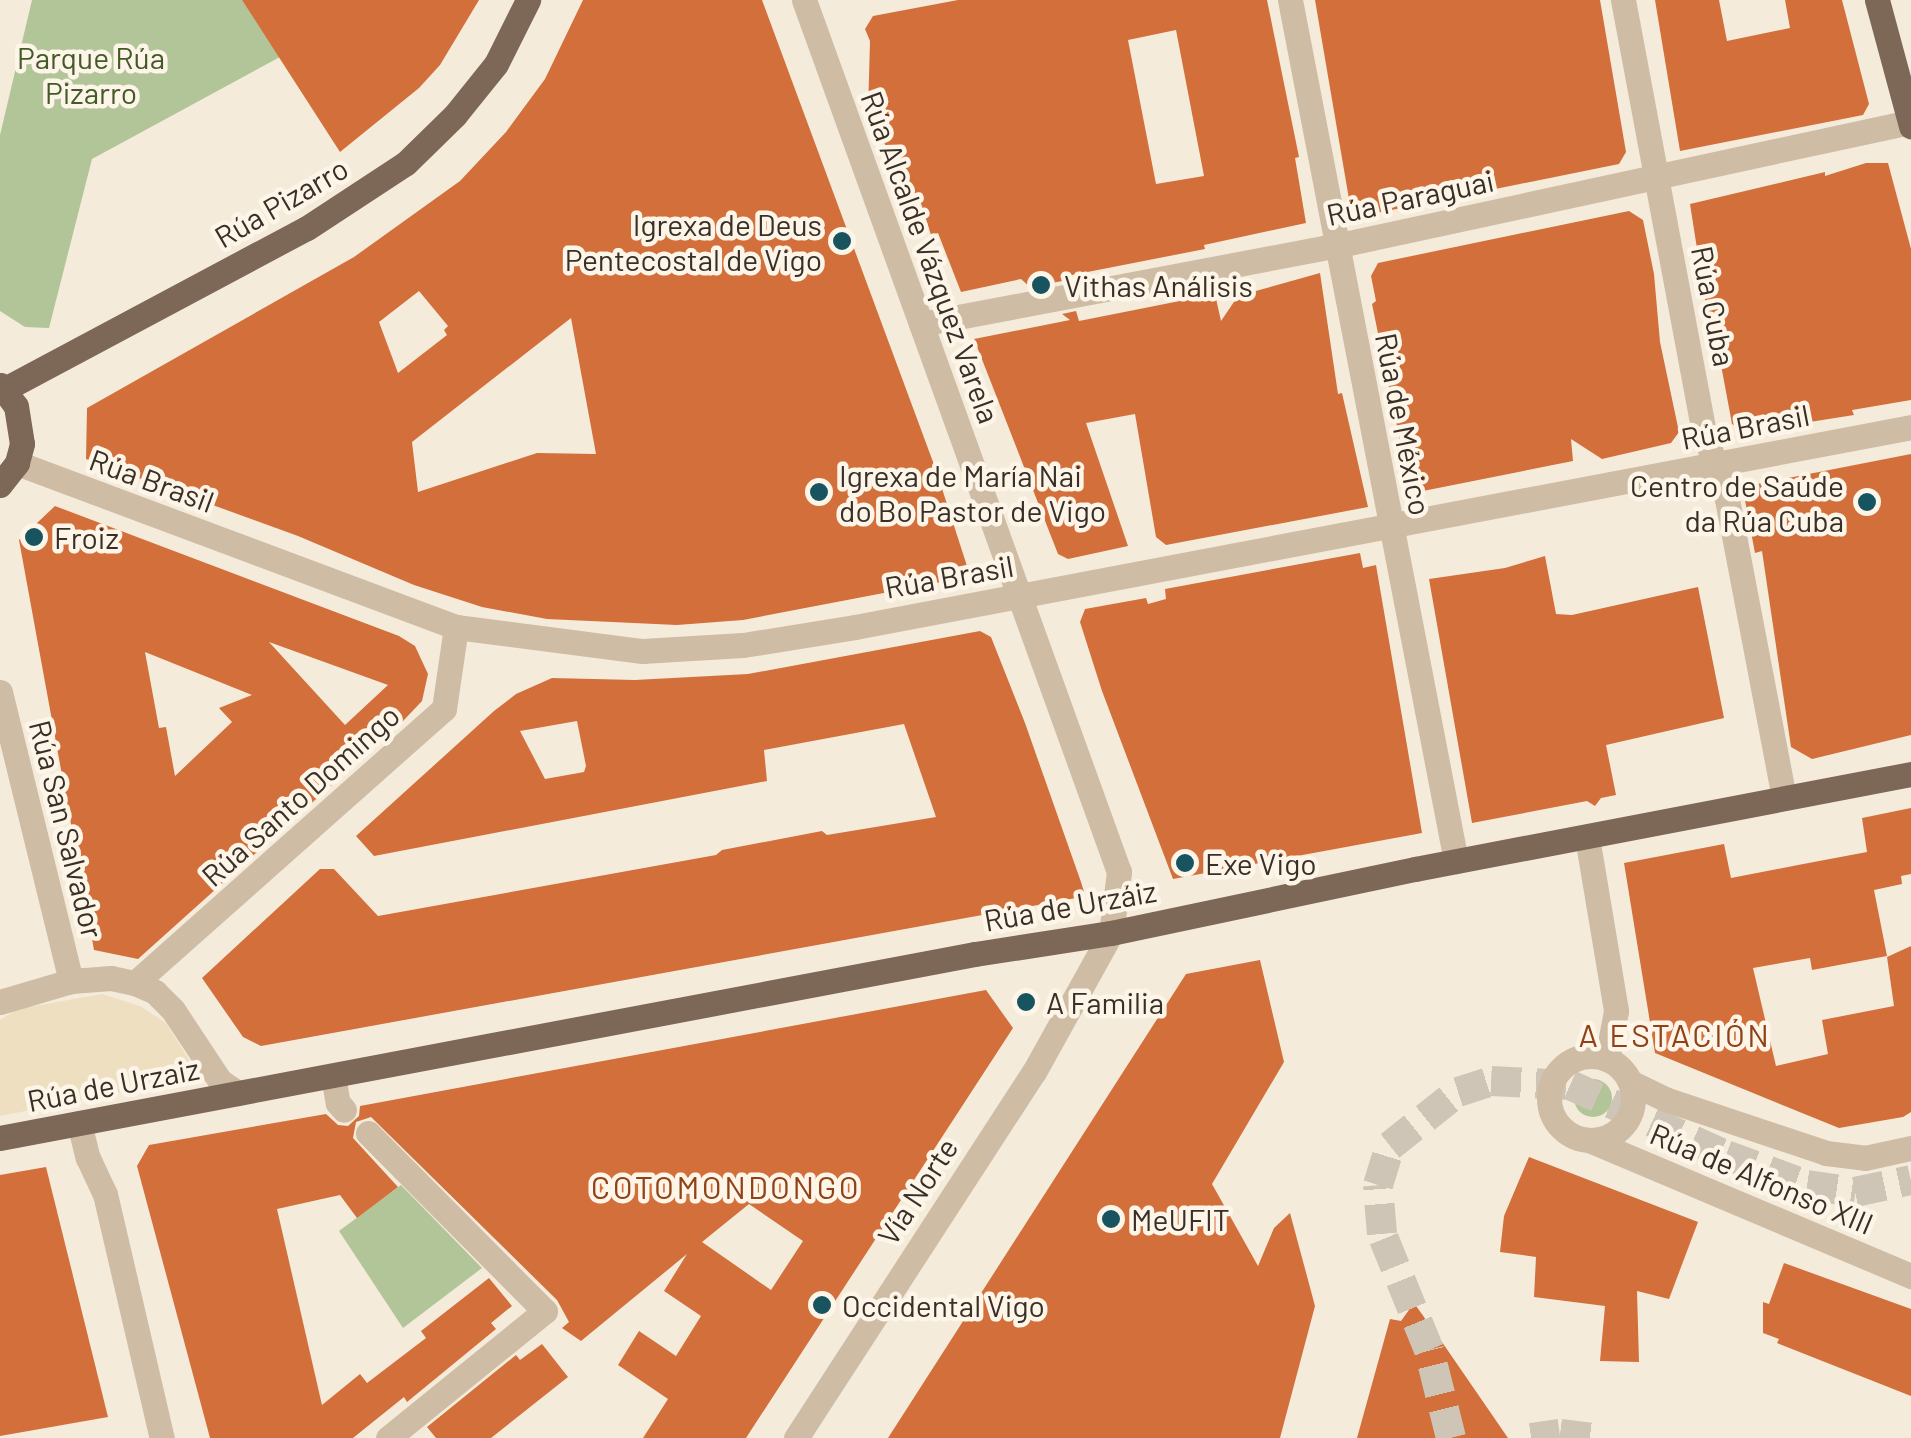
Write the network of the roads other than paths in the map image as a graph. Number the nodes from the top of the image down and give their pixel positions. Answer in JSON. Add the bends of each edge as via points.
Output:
{"nodes":[{"id":1,"x":528,"y":0,"type":"edge"},
{"id":2,"x":1290,"y":0,"type":"edge"},
{"id":3,"x":1622,"y":0,"type":"edge"},
{"id":4,"x":1877,"y":0,"type":"edge"},
{"id":5,"x":810,"y":1,"type":"edge"},
{"id":6,"x":1910,"y":124,"type":"edge"},
{"id":7,"x":1656,"y":179,"type":"junction"},
{"id":8,"x":1335,"y":246,"type":"junction"},
{"id":9,"x":921,"y":324,"type":"junction"},
{"id":10,"x":3,"y":387,"type":"edge"},
{"id":11,"x":1911,"y":427,"type":"edge"},
{"id":12,"x":17,"y":463,"type":"junction"},
{"id":13,"x":1714,"y":464,"type":"junction"},
{"id":14,"x":0,"y":484,"type":"edge"},
{"id":15,"x":1391,"y":526,"type":"junction"},
{"id":16,"x":1021,"y":596,"type":"junction"},
{"id":17,"x":456,"y":627,"type":"junction"},
{"id":18,"x":0,"y":692,"type":"edge"},
{"id":19,"x":1911,"y":774,"type":"edge"},
{"id":20,"x":1784,"y":798,"type":"junction"},
{"id":21,"x":1586,"y":838,"type":"junction"},
{"id":22,"x":1456,"y":861,"type":"junction"},
{"id":23,"x":1111,"y":933,"type":"junction"},
{"id":24,"x":70,"y":981,"type":"junction"},
{"id":25,"x":135,"y":983,"type":"junction"},
{"id":26,"x":0,"y":1002,"type":"edge"},
{"id":27,"x":1607,"y":1059,"type":"junction"},
{"id":28,"x":333,"y":1076,"type":"junction"},
{"id":29,"x":1630,"y":1082,"type":"junction"},
{"id":30,"x":221,"y":1091,"type":"junction"},
{"id":31,"x":344,"y":1110,"type":"dead end"},
{"id":32,"x":79,"y":1123,"type":"junction"},
{"id":33,"x":368,"y":1133,"type":"dead end"},
{"id":34,"x":0,"y":1138,"type":"edge"},
{"id":35,"x":1589,"y":1140,"type":"junction"},
{"id":36,"x":1911,"y":1148,"type":"edge"},
{"id":37,"x":1911,"y":1276,"type":"edge"},
{"id":38,"x":162,"y":1438,"type":"edge"},
{"id":39,"x":388,"y":1438,"type":"edge"},
{"id":40,"x":796,"y":1438,"type":"edge"}],
"edges":[{"from":1,"to":10,"type":"main road","name":"Rúa Pizarro","via":[[496,64],[406,163],[306,228]]},
{"from":2,"to":8,"type":"street","name":"Rúa de México"},
{"from":3,"to":7,"type":"street","name":"Rúa Cuba"},
{"from":4,"to":6,"type":"main road"},
{"from":5,"to":9,"type":"street","name":"Rúa Alcalde Vázquez Varela"},
{"from":6,"to":7,"type":"street","name":"Rúa Paraguai"},
{"from":7,"to":8,"type":"street","name":"Rúa Paraguai"},
{"from":7,"to":13,"type":"street","name":"Rúa Cuba"},
{"from":8,"to":9,"type":"street","name":"Rúa Paraguai"},
{"from":8,"to":15,"type":"street","name":"Rúa de México"},
{"from":9,"to":16,"type":"street","name":"Rúa Alcalde Vázquez Varela"},
{"from":10,"to":12,"type":"main road","via":[[22,424]]},
{"from":11,"to":13,"type":"street","name":"Rúa Brasil"},
{"from":12,"to":14,"type":"main road"},
{"from":12,"to":17,"type":"street","name":"Rúa Brasil"},
{"from":13,"to":15,"type":"street","name":"Rúa Brasil"},
{"from":13,"to":20,"type":"street","name":"Rúa Cuba","via":[[1728,499]]},
{"from":15,"to":16,"type":"street","name":"Rúa Brasil"},
{"from":15,"to":22,"type":"street","name":"Rúa de México"},
{"from":16,"to":17,"type":"street","name":"Rúa Brasil","via":[[743,645],[642,651]]},
{"from":16,"to":23,"type":"street","name":"Rúa Alcalde Vázquez Varela","via":[[1119,872]]},
{"from":17,"to":25,"type":"street","name":"Rúa Santo Domingo","via":[[444,709]]},
{"from":18,"to":24,"type":"street","name":"Rúa San Salvador"},
{"from":19,"to":20,"type":"main road","name":"Rúa de Urzáiz"},
{"from":20,"to":21,"type":"main road","name":"Rúa de Urzáiz"},
{"from":21,"to":22,"type":"main road","name":"Rúa de Urzáiz"},
{"from":21,"to":27,"type":"street","via":[[1616,1011]]},
{"from":22,"to":23,"type":"main road","name":"Rúa de Urzáiz"},
{"from":23,"to":28,"type":"main road","name":"Rúa de Urzáiz"},
{"from":23,"to":40,"type":"street","name":"Vía Norte","via":[[1034,1072]]},
{"from":24,"to":25,"type":"street"},
{"from":24,"to":26,"type":"street"},
{"from":25,"to":30,"type":"street","via":[[174,1010]]},
{"from":27,"to":29,"type":"street"},
{"from":27,"to":35,"type":"street","via":[[1573,1060],[1549,1090],[1562,1129]]},
{"from":28,"to":30,"type":"main road","name":"Rúa de Urzáiz"},
{"from":28,"to":31,"type":"street"},
{"from":29,"to":35,"type":"street","via":[[1625,1122]]},
{"from":29,"to":36,"type":"street","via":[[1826,1152],[1865,1158]]},
{"from":30,"to":32,"type":"main road","name":"Rúa de Urzaiz"},
{"from":32,"to":34,"type":"main road","name":"Rúa de Urzaiz"},
{"from":32,"to":38,"type":"street","via":[[105,1194]]},
{"from":33,"to":39,"type":"street","via":[[544,1311]]},
{"from":35,"to":37,"type":"street","name":"Rúa de Alfonso XIII"}]}
